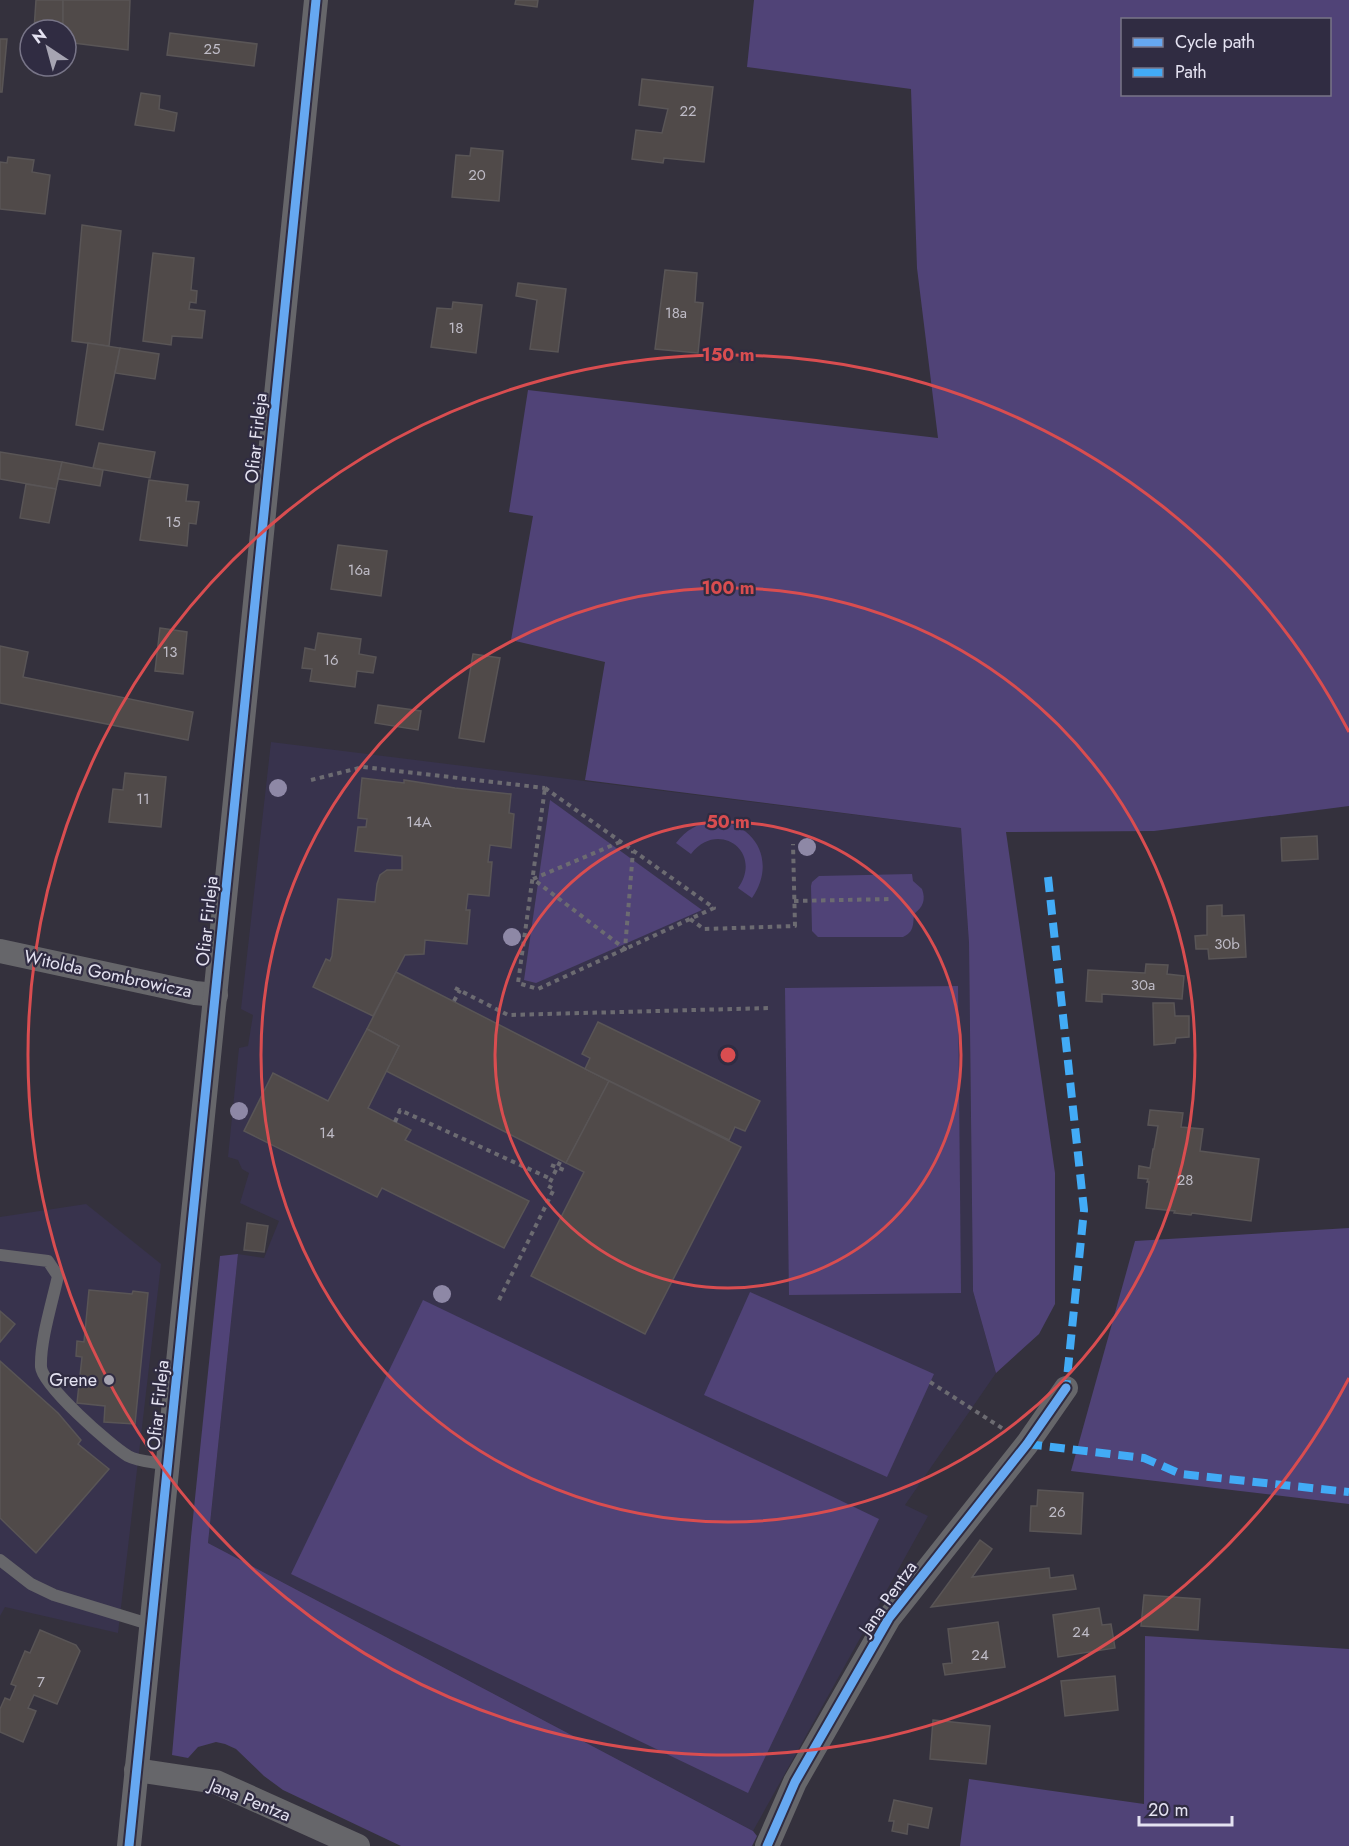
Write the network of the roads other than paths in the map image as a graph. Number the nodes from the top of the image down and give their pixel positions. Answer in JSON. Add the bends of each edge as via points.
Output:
{"nodes":[{"id":1,"x":316,"y":0,"type":"edge"},
{"id":2,"x":0,"y":951,"type":"edge"},
{"id":3,"x":216,"y":995,"type":"junction"},
{"id":4,"x":0,"y":1255,"type":"edge"},
{"id":5,"x":1066,"y":1388,"type":"dead end"},
{"id":6,"x":168,"y":1465,"type":"junction"},
{"id":7,"x":0,"y":1560,"type":"edge"},
{"id":8,"x":153,"y":1624,"type":"junction"},
{"id":9,"x":136,"y":1770,"type":"junction"},
{"id":10,"x":129,"y":1846,"type":"edge"},
{"id":11,"x":358,"y":1846,"type":"edge"},
{"id":12,"x":766,"y":1846,"type":"edge"}],
"edges":[{"from":1,"to":3,"type":"street","name":"Ofiar Firleja"},
{"from":2,"to":3,"type":"street","name":"Witolda Gombrowicza"},
{"from":3,"to":6,"type":"street","name":"Ofiar Firleja"},
{"from":4,"to":6,"type":"lane","via":[[48,1260],[58,1276],[41,1370],[54,1390],[111,1445],[130,1457]]},
{"from":5,"to":12,"type":"street","name":"Jana Pentza","via":[[1027,1444],[889,1618],[795,1782]]},
{"from":6,"to":8,"type":"street","name":"Ofiar Firleja"},
{"from":7,"to":8,"type":"lane","via":[[31,1584],[54,1595]]},
{"from":8,"to":9,"type":"street","name":"Ofiar Firleja"},
{"from":9,"to":10,"type":"street","name":"Ofiar Firleja"},
{"from":9,"to":11,"type":"street","name":"Jana Pentza","via":[[216,1782]]}]}
